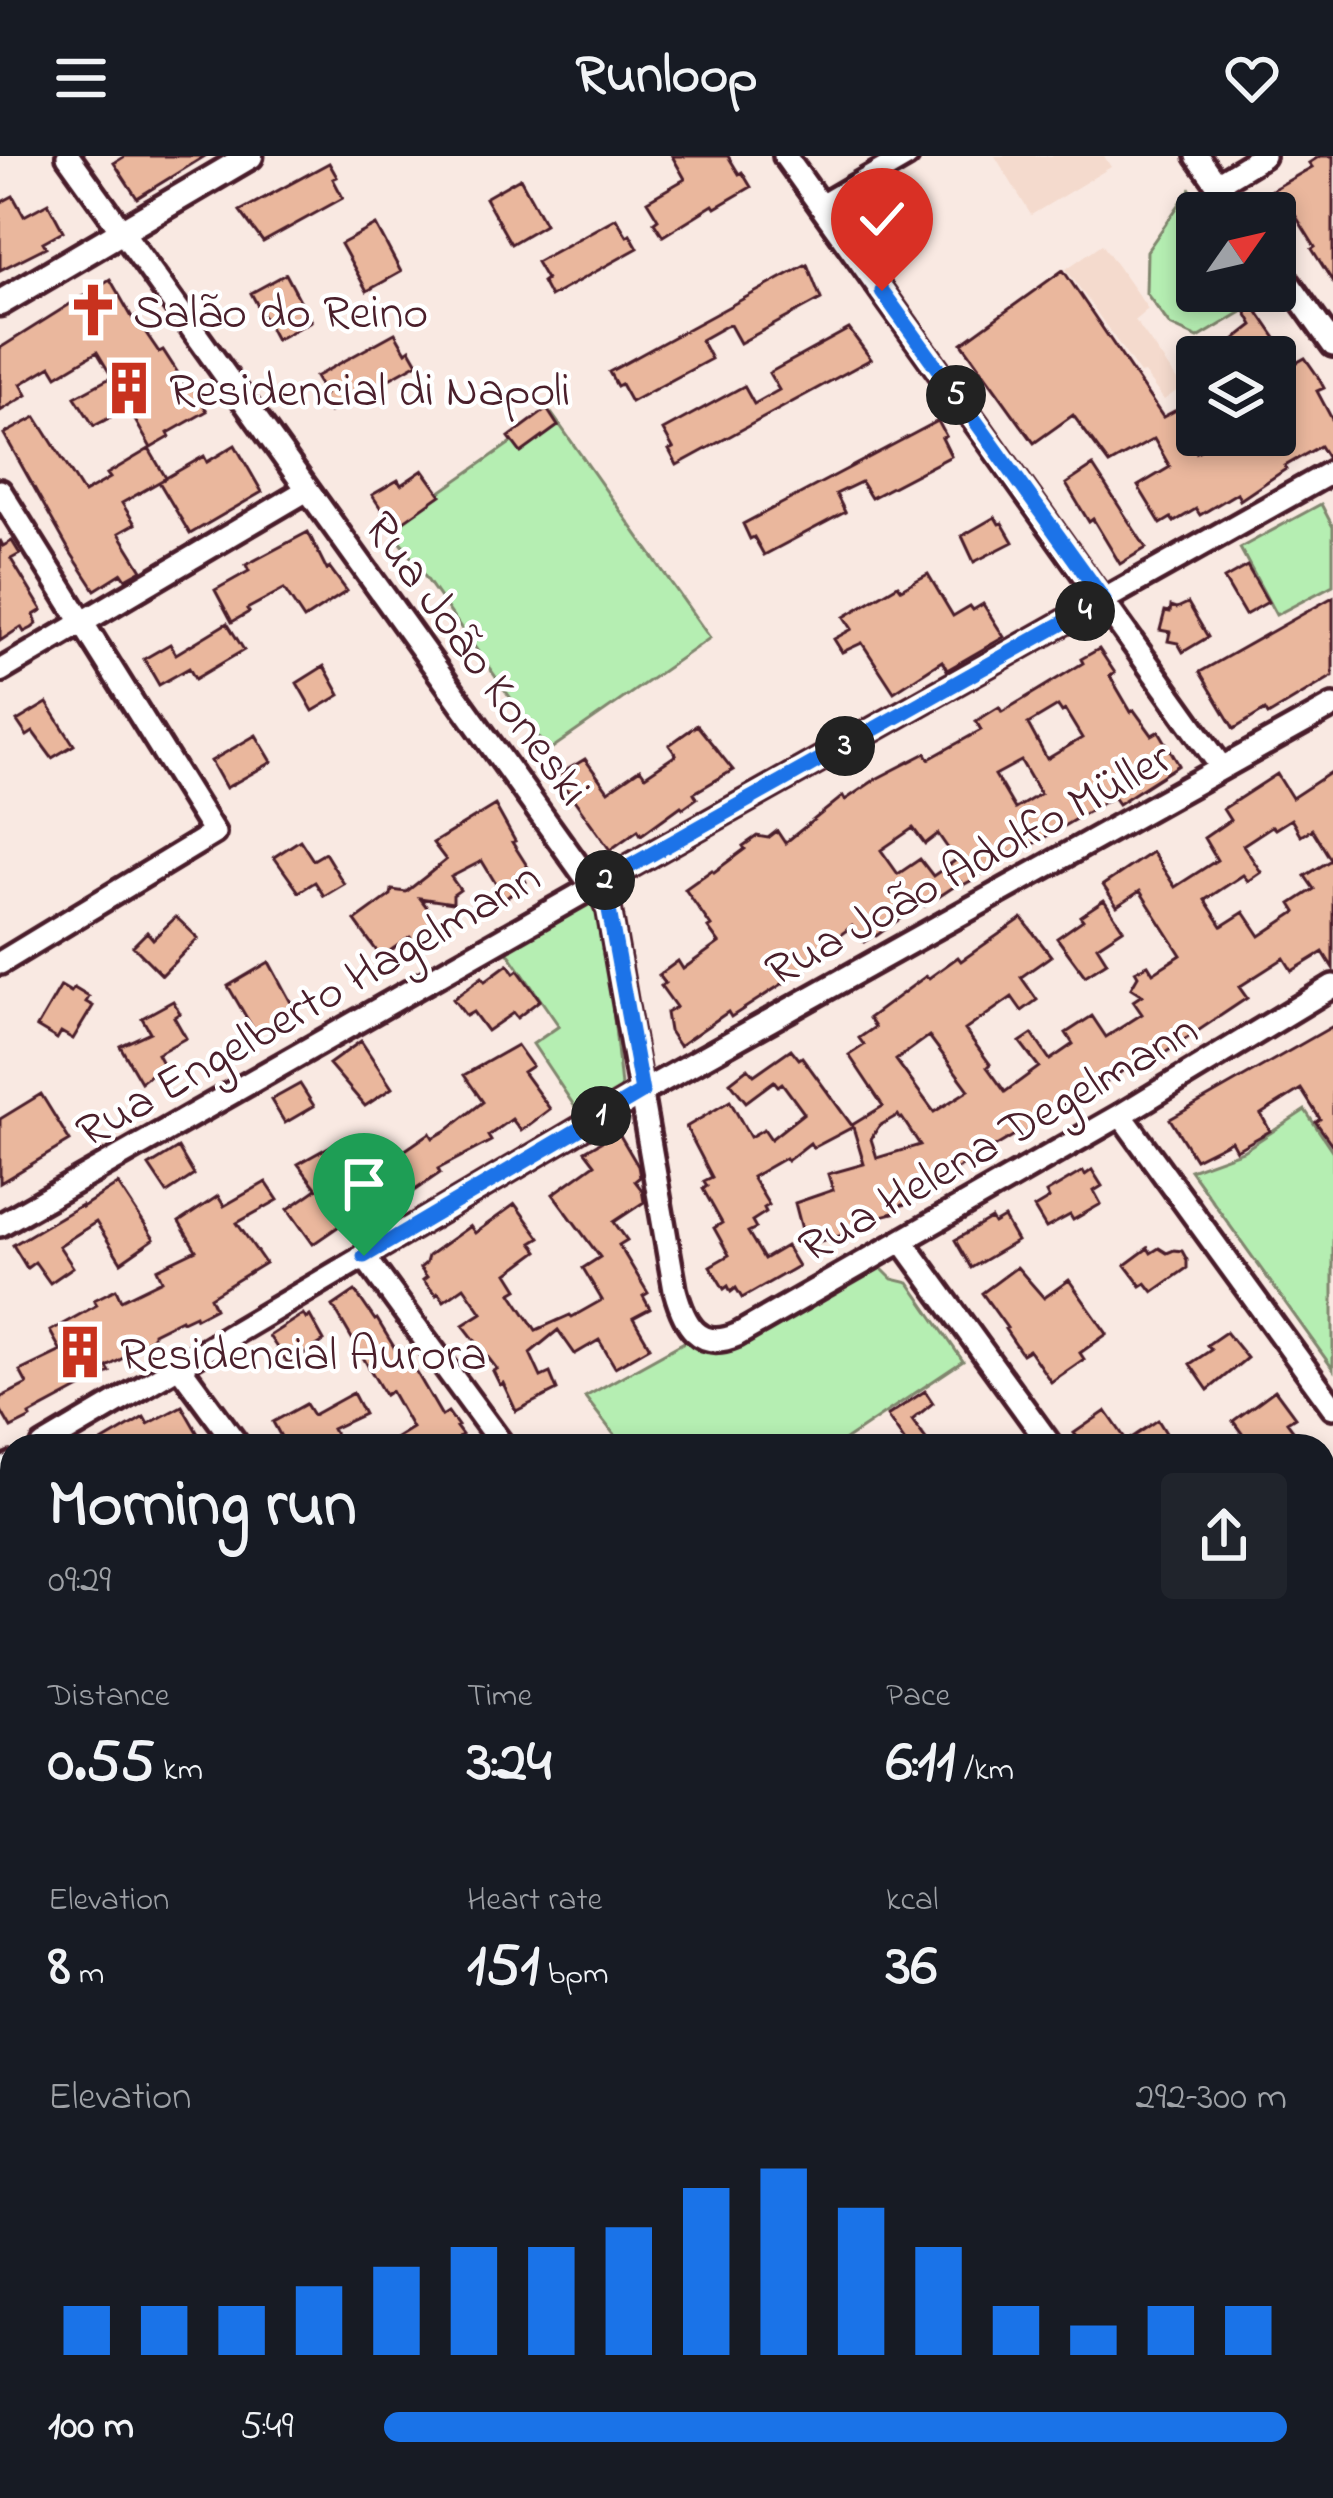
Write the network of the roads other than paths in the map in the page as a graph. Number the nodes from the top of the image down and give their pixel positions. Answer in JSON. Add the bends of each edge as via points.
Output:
{"nodes":[{"id":1,"x":68,"y":156,"type":"edge"},
{"id":2,"x":250,"y":156,"type":"edge"},
{"id":3,"x":785,"y":156,"type":"edge"},
{"id":4,"x":907,"y":156,"type":"edge"},
{"id":5,"x":1197,"y":156,"type":"edge"},
{"id":6,"x":1263,"y":156,"type":"edge"},
{"id":7,"x":1217,"y":184,"type":"junction"},
{"id":8,"x":1223,"y":192,"type":"edge"},
{"id":9,"x":821,"y":206,"type":"junction"},
{"id":10,"x":122,"y":231,"type":"junction"},
{"id":11,"x":1296,"y":293,"type":"edge"},
{"id":12,"x":0,"y":303,"type":"edge"},
{"id":13,"x":1333,"y":345,"type":"edge"},
{"id":14,"x":1333,"y":471,"type":"edge"},
{"id":15,"x":307,"y":490,"type":"junction"},
{"id":16,"x":0,"y":491,"type":"edge"},
{"id":17,"x":1104,"y":600,"type":"junction"},
{"id":18,"x":82,"y":622,"type":"junction"},
{"id":19,"x":0,"y":671,"type":"edge"},
{"id":20,"x":1333,"y":706,"type":"edge"},
{"id":21,"x":1222,"y":768,"type":"junction"},
{"id":22,"x":593,"y":887,"type":"junction"},
{"id":23,"x":0,"y":963,"type":"edge"},
{"id":24,"x":1333,"y":986,"type":"edge"},
{"id":25,"x":642,"y":1092,"type":"junction"},
{"id":26,"x":1121,"y":1115,"type":"junction"},
{"id":27,"x":0,"y":1225,"type":"edge"},
{"id":28,"x":903,"y":1241,"type":"junction"},
{"id":29,"x":364,"y":1256,"type":"junction"},
{"id":30,"x":698,"y":1335,"type":"joint"},
{"id":31,"x":179,"y":1366,"type":"junction"},
{"id":32,"x":1333,"y":1407,"type":"edge"},
{"id":33,"x":63,"y":1434,"type":"edge"},
{"id":34,"x":229,"y":1434,"type":"edge"},
{"id":35,"x":494,"y":1434,"type":"edge"},
{"id":36,"x":1042,"y":1434,"type":"edge"}],
"edges":[{"from":1,"to":10,"type":"street","name":"Rua João Koneski"},
{"from":2,"to":10,"type":"street"},
{"from":3,"to":9,"type":"street"},
{"from":4,"to":9,"type":"street"},
{"from":5,"to":7,"type":"street"},
{"from":6,"to":7,"type":"street"},
{"from":7,"to":8,"type":"street"},
{"from":9,"to":17,"type":"street"},
{"from":10,"to":12,"type":"street"},
{"from":10,"to":15,"type":"street","name":"Rua João Koneski"},
{"from":11,"to":13,"type":"street"},
{"from":14,"to":17,"type":"street","name":"Rua Engelberto Hagelmann"},
{"from":15,"to":18,"type":"street"},
{"from":15,"to":22,"type":"street","name":"Rua João Koneski"},
{"from":16,"to":18,"type":"street"},
{"from":17,"to":21,"type":"street"},
{"from":17,"to":22,"type":"street","name":"Rua Engelberto Hagelmann"},
{"from":18,"to":19,"type":"street"},
{"from":18,"to":23,"type":"street","via":[[214,833]]},
{"from":20,"to":21,"type":"street","name":"Rua João Adolfo Müller"},
{"from":21,"to":25,"type":"street","name":"Rua João Adolfo Müller"},
{"from":22,"to":25,"type":"street","name":"Rua João Koneski","via":[[609,910]]},
{"from":22,"to":27,"type":"street","name":"Rua Engelberto Hagelmann"},
{"from":24,"to":26,"type":"street","name":"Rua Helena Degelmann"},
{"from":25,"to":29,"type":"street","name":"Rua João Adolfo Müller"},
{"from":25,"to":30,"type":"street","name":"Rua João Koneski","via":[[675,1290]]},
{"from":26,"to":28,"type":"street","name":"Rua Helena Degelmann"},
{"from":26,"to":32,"type":"street"},
{"from":28,"to":30,"type":"street","name":"Rua Helena Degelmann","via":[[737,1335]]},
{"from":28,"to":36,"type":"street"},
{"from":29,"to":31,"type":"street","name":"Rua João Adolfo Müller"},
{"from":29,"to":35,"type":"street"},
{"from":31,"to":33,"type":"street","name":"Rua João Adolfo Müller"},
{"from":31,"to":34,"type":"street"}]}
